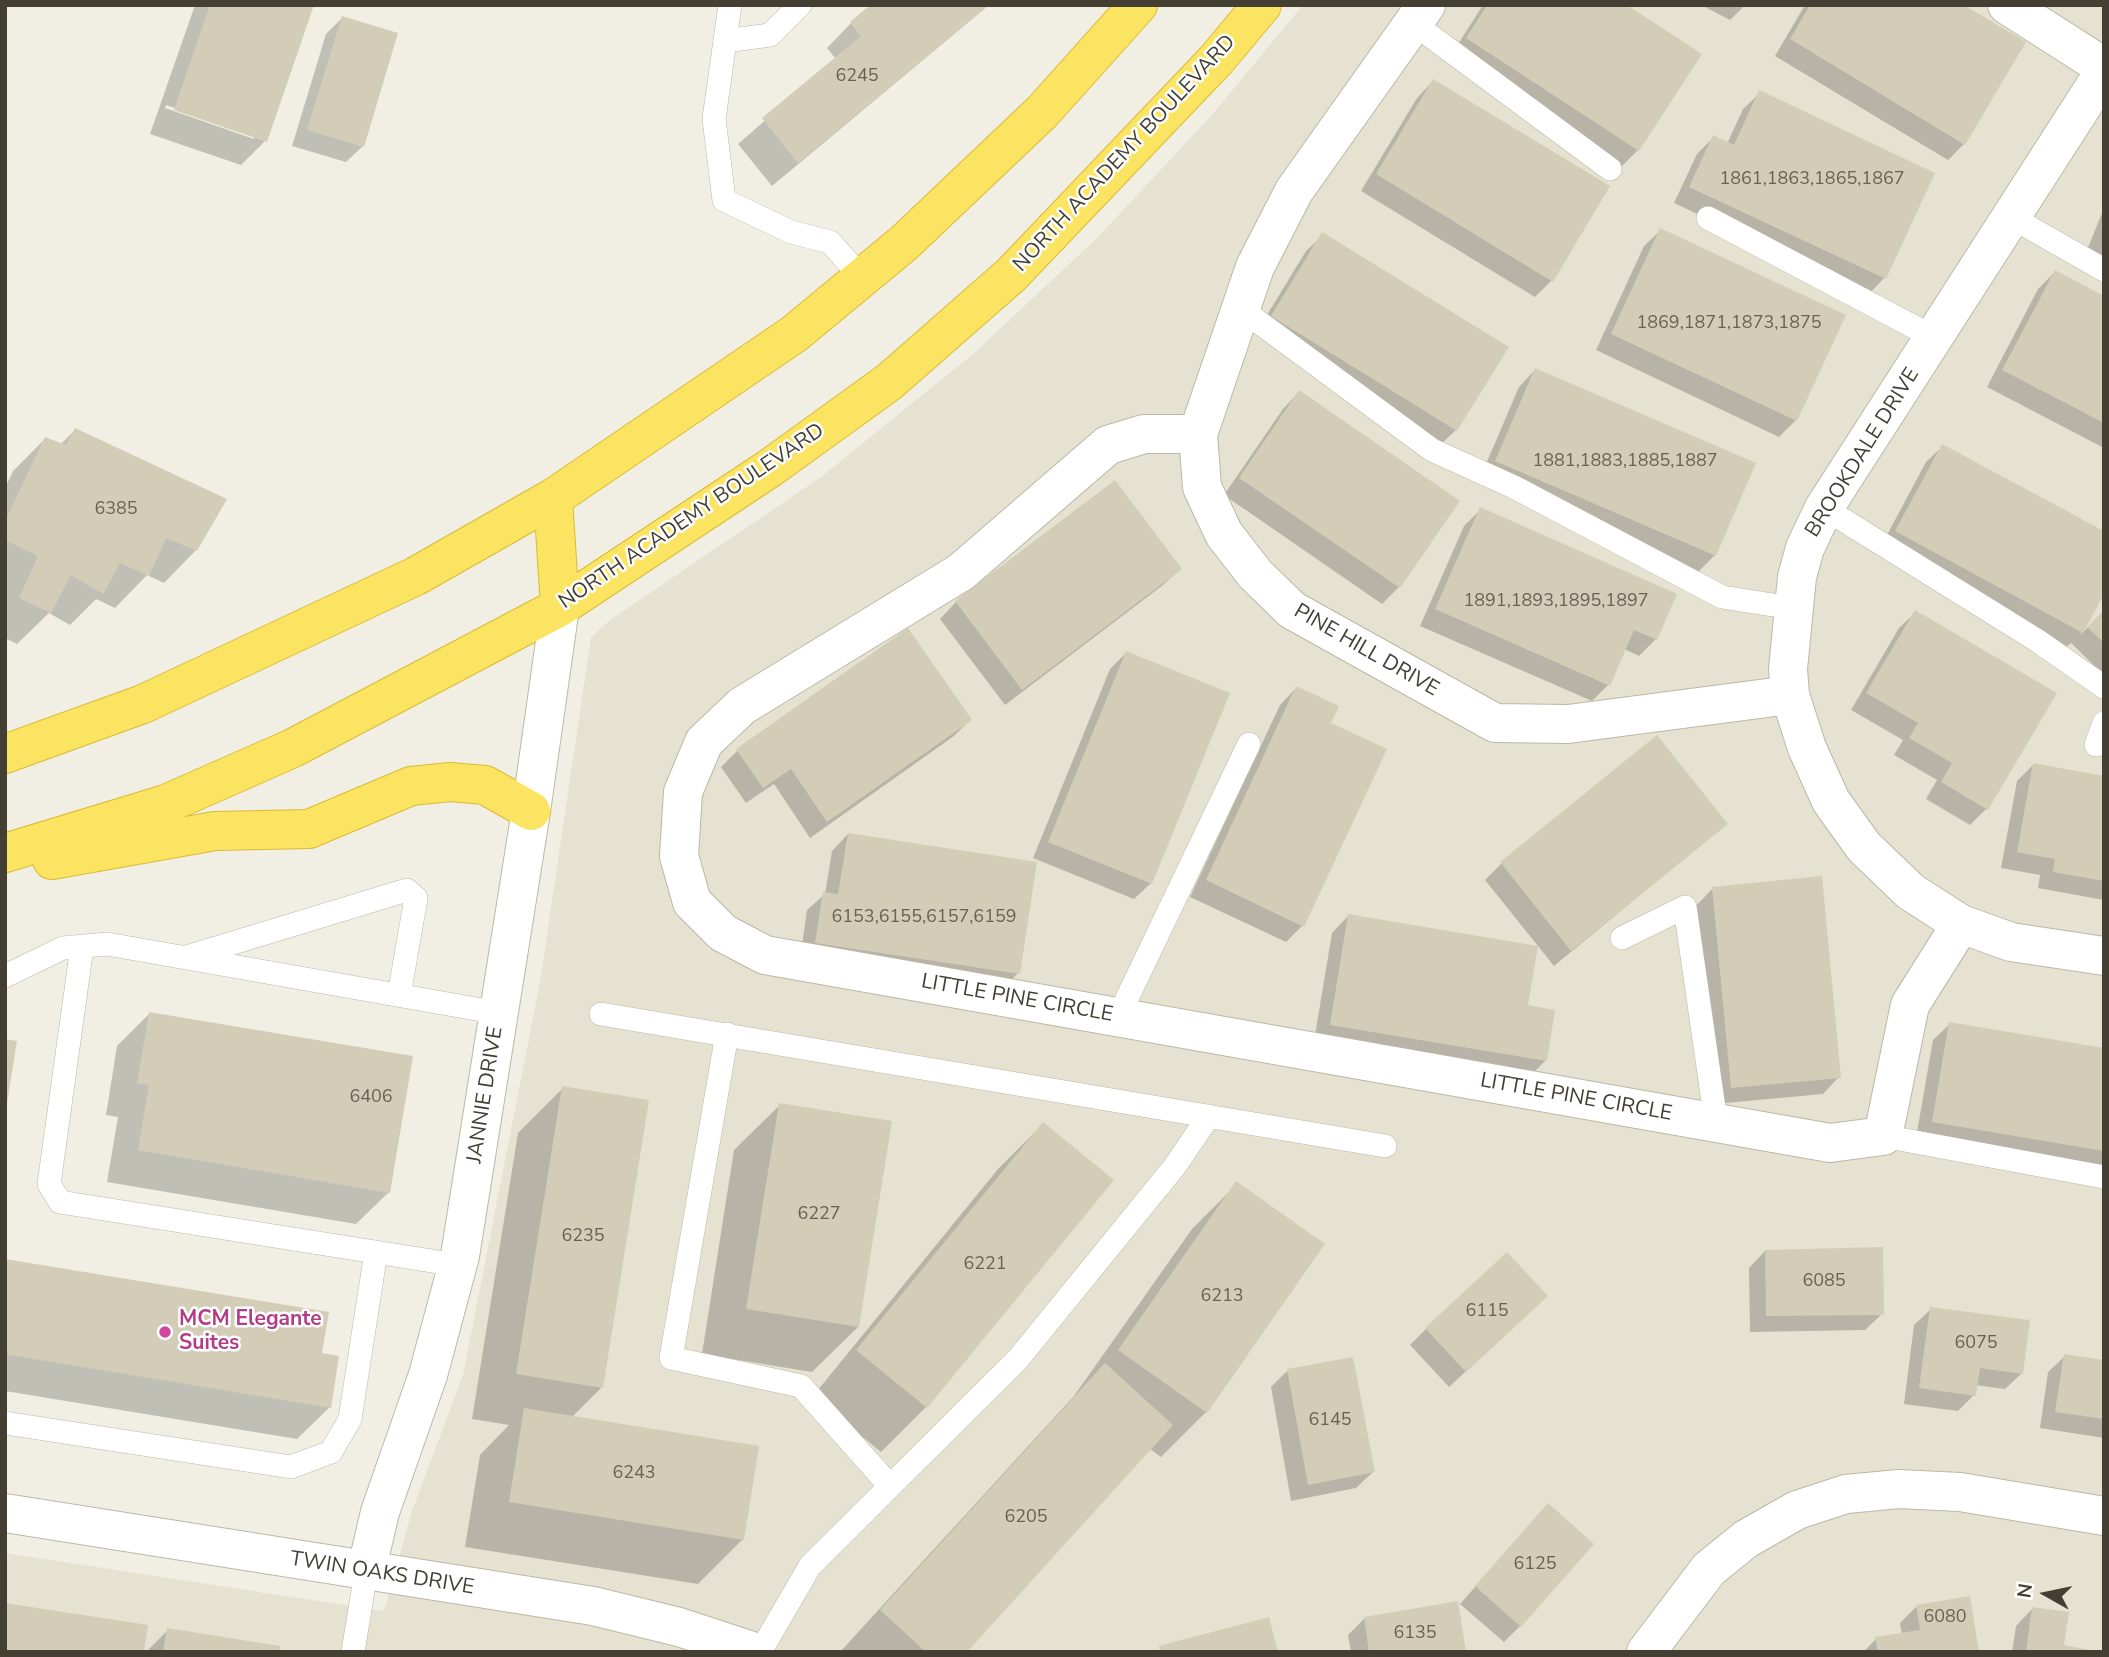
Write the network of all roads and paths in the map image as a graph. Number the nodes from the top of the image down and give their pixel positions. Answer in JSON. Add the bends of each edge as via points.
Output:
{"nodes":[{"id":1,"x":730,"y":5,"type":"edge"},
{"id":2,"x":800,"y":5,"type":"edge"},
{"id":3,"x":1138,"y":5,"type":"edge"},
{"id":4,"x":1262,"y":5,"type":"edge"},
{"id":5,"x":2007,"y":5,"type":"edge"},
{"id":6,"x":1419,"y":14,"type":"edge"},
{"id":7,"x":725,"y":41,"type":"junction"},
{"id":8,"x":2104,"y":70,"type":"edge"},
{"id":9,"x":1610,"y":169,"type":"dead end"},
{"id":10,"x":2011,"y":217,"type":"junction"},
{"id":11,"x":1708,"y":218,"type":"dead end"},
{"id":12,"x":2104,"y":270,"type":"edge"},
{"id":13,"x":862,"y":278,"type":"junction"},
{"id":14,"x":1241,"y":309,"type":"junction"},
{"id":15,"x":1935,"y":338,"type":"junction"},
{"id":16,"x":1198,"y":434,"type":"junction"},
{"id":17,"x":553,"y":498,"type":"junction"},
{"id":18,"x":1824,"y":508,"type":"junction"},
{"id":19,"x":560,"y":607,"type":"junction"},
{"id":20,"x":1792,"y":608,"type":"junction"},
{"id":21,"x":2104,"y":687,"type":"edge"},
{"id":22,"x":1790,"y":695,"type":"junction"},
{"id":23,"x":2104,"y":723,"type":"edge"},
{"id":24,"x":1249,"y":744,"type":"dead end"},
{"id":25,"x":2096,"y":745,"type":"dead end"},
{"id":26,"x":5,"y":754,"type":"edge"},
{"id":27,"x":531,"y":811,"type":"junction"},
{"id":28,"x":5,"y":853,"type":"edge"},
{"id":29,"x":5,"y":869,"type":"edge"},
{"id":30,"x":1961,"y":924,"type":"junction"},
{"id":31,"x":1622,"y":938,"type":"dead end"},
{"id":32,"x":82,"y":947,"type":"junction"},
{"id":33,"x":2104,"y":956,"type":"edge"},
{"id":34,"x":183,"y":957,"type":"junction"},
{"id":35,"x":5,"y":976,"type":"edge"},
{"id":36,"x":399,"y":995,"type":"junction"},
{"id":37,"x":499,"y":1013,"type":"junction"},
{"id":38,"x":601,"y":1014,"type":"dead end"},
{"id":39,"x":1118,"y":1017,"type":"junction"},
{"id":40,"x":727,"y":1034,"type":"junction"},
{"id":41,"x":1209,"y":1116,"type":"junction"},
{"id":42,"x":1716,"y":1122,"type":"junction"},
{"id":43,"x":1884,"y":1136,"type":"junction"},
{"id":44,"x":1385,"y":1146,"type":"dead end"},
{"id":45,"x":2104,"y":1177,"type":"edge"},
{"id":46,"x":376,"y":1252,"type":"junction"},
{"id":47,"x":457,"y":1265,"type":"junction"},
{"id":48,"x":5,"y":1423,"type":"edge"},
{"id":49,"x":890,"y":1486,"type":"junction"},
{"id":50,"x":5,"y":1513,"type":"edge"},
{"id":51,"x":2104,"y":1516,"type":"edge"},
{"id":52,"x":366,"y":1572,"type":"junction"},
{"id":53,"x":353,"y":1652,"type":"edge"},
{"id":54,"x":755,"y":1652,"type":"edge"},
{"id":55,"x":760,"y":1652,"type":"edge"},
{"id":56,"x":1646,"y":1652,"type":"edge"}],
"edges":[{"from":1,"to":7,"type":"lane"},
{"from":2,"to":7,"type":"lane","via":[[770,35]]},
{"from":3,"to":13,"type":"highway","via":[[1042,112]]},
{"from":4,"to":19,"type":"highway","name":"NORTH ACADEMY BOULEVARD","via":[[1216,60],[1011,275],[888,382],[770,468]]},
{"from":5,"to":8,"type":"street"},
{"from":6,"to":9,"type":"lane"},
{"from":6,"to":14,"type":"street","name":"PINE HILL DRIVE","via":[[1294,191],[1255,267]]},
{"from":7,"to":13,"type":"lane","via":[[714,119],[724,200],[791,232],[830,242]]},
{"from":8,"to":10,"type":"street","name":"BROOKDALE DRIVE"},
{"from":10,"to":12,"type":"lane"},
{"from":10,"to":15,"type":"street","name":"BROOKDALE DRIVE"},
{"from":11,"to":15,"type":"lane"},
{"from":13,"to":17,"type":"highway","via":[[794,334]]},
{"from":14,"to":16,"type":"street","name":"PINE HILL DRIVE"},
{"from":14,"to":20,"type":"lane","via":[[1432,450],[1514,487],[1722,597]]},
{"from":15,"to":18,"type":"street","name":"BROOKDALE DRIVE"},
{"from":16,"to":22,"type":"street","name":"PINE HILL DRIVE","via":[[1202,487],[1224,534],[1255,574],[1292,610],[1495,723],[1568,724]]},
{"from":16,"to":39,"type":"street","name":"LITTLE PINE CIRCLE","via":[[1144,433],[1108,445],[961,572],[742,706],[704,741],[683,792],[679,856],[692,902],[734,939],[765,955]]},
{"from":17,"to":19,"type":"highway"},
{"from":17,"to":26,"type":"highway","via":[[416,576],[144,704]]},
{"from":18,"to":20,"type":"street","name":"BROOKDALE DRIVE","via":[[1805,548]]},
{"from":18,"to":21,"type":"lane"},
{"from":19,"to":27,"type":"street","name":"JANNIE DRIVE"},
{"from":19,"to":28,"type":"highway","name":"NORTH ACADEMY BOULEVARD","via":[[293,748],[166,804]]},
{"from":20,"to":22,"type":"street","name":"BROOKDALE DRIVE"},
{"from":22,"to":30,"type":"street","name":"BROOKDALE DRIVE","via":[[1831,801],[1864,847],[1911,892]]},
{"from":23,"to":25,"type":"lane"},
{"from":24,"to":39,"type":"lane"},
{"from":27,"to":29,"type":"highway","via":[[485,785],[411,786],[309,829],[215,831]]},
{"from":27,"to":37,"type":"street","name":"JANNIE DRIVE"},
{"from":30,"to":33,"type":"street","name":"BROOKDALE DRIVE","via":[[2011,942]]},
{"from":30,"to":43,"type":"street","via":[[1910,1005]]},
{"from":31,"to":42,"type":"lane","via":[[1685,907]]},
{"from":32,"to":34,"type":"lane","via":[[107,944]]},
{"from":32,"to":35,"type":"lane","via":[[63,948]]},
{"from":32,"to":46,"type":"lane","via":[[49,1184],[60,1202]]},
{"from":34,"to":36,"type":"lane"},
{"from":34,"to":36,"type":"lane","via":[[407,890],[416,898]]},
{"from":36,"to":37,"type":"lane"},
{"from":37,"to":47,"type":"street","name":"JANNIE DRIVE"},
{"from":38,"to":40,"type":"lane"},
{"from":39,"to":42,"type":"street","name":"LITTLE PINE CIRCLE"},
{"from":40,"to":41,"type":"lane"},
{"from":40,"to":49,"type":"lane","via":[[671,1359],[801,1386]]},
{"from":41,"to":44,"type":"lane"},
{"from":41,"to":49,"type":"lane","via":[[1175,1166],[1018,1359]]},
{"from":42,"to":43,"type":"street","name":"LITTLE PINE CIRCLE","via":[[1830,1143]]},
{"from":43,"to":45,"type":"lane"},
{"from":46,"to":47,"type":"lane"},
{"from":46,"to":48,"type":"lane","via":[[350,1419],[331,1452],[291,1467]]},
{"from":47,"to":52,"type":"street","name":"JANNIE DRIVE","via":[[428,1375],[380,1512]]},
{"from":49,"to":55,"type":"lane","via":[[810,1566]]},
{"from":50,"to":52,"type":"street","name":"TWIN OAKS DRIVE"},
{"from":51,"to":56,"type":"street","via":[[1960,1492],[1899,1489],[1846,1494],[1797,1510],[1746,1539],[1709,1569]]},
{"from":52,"to":53,"type":"lane"},
{"from":52,"to":54,"type":"street","name":"TWIN OAKS DRIVE","via":[[593,1606]]}]}
